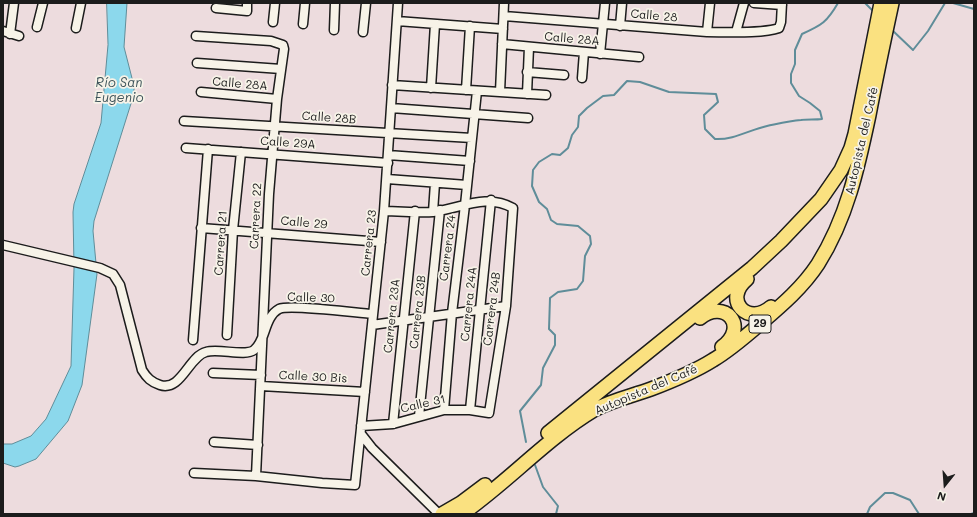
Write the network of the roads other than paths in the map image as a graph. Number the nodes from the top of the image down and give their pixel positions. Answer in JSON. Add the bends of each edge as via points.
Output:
{"nodes":[{"id":1,"x":14,"y":3,"type":"edge"},
{"id":2,"x":43,"y":3,"type":"edge"},
{"id":3,"x":81,"y":3,"type":"edge"},
{"id":4,"x":275,"y":3,"type":"edge"},
{"id":5,"x":305,"y":3,"type":"edge"},
{"id":6,"x":335,"y":3,"type":"edge"},
{"id":7,"x":366,"y":3,"type":"edge"},
{"id":8,"x":398,"y":3,"type":"edge"},
{"id":9,"x":504,"y":3,"type":"edge"},
{"id":10,"x":605,"y":3,"type":"edge"},
{"id":11,"x":622,"y":3,"type":"edge"},
{"id":12,"x":710,"y":3,"type":"edge"},
{"id":13,"x":744,"y":3,"type":"edge"},
{"id":14,"x":754,"y":3,"type":"edge"},
{"id":15,"x":881,"y":3,"type":"edge"},
{"id":16,"x":892,"y":3,"type":"edge"},
{"id":17,"x":782,"y":4,"type":"edge"},
{"id":18,"x":247,"y":7,"type":"edge"},
{"id":19,"x":216,"y":8,"type":"dead end"},
{"id":20,"x":504,"y":16,"type":"junction"},
{"id":21,"x":397,"y":21,"type":"junction"},
{"id":22,"x":273,"y":22,"type":"dead end"},
{"id":23,"x":303,"y":24,"type":"dead end"},
{"id":24,"x":435,"y":24,"type":"junction"},
{"id":25,"x":604,"y":24,"type":"junction"},
{"id":26,"x":470,"y":26,"type":"junction"},
{"id":27,"x":620,"y":26,"type":"junction"},
{"id":28,"x":37,"y":27,"type":"dead end"},
{"id":29,"x":76,"y":28,"type":"dead end"},
{"id":30,"x":503,"y":29,"type":"junction"},
{"id":31,"x":334,"y":30,"type":"dead end"},
{"id":32,"x":363,"y":32,"type":"dead end"},
{"id":33,"x":707,"y":32,"type":"junction"},
{"id":34,"x":736,"y":32,"type":"junction"},
{"id":35,"x":7,"y":33,"type":"edge"},
{"id":36,"x":19,"y":36,"type":"dead end"},
{"id":37,"x":196,"y":36,"type":"dead end"},
{"id":38,"x":502,"y":44,"type":"junction"},
{"id":39,"x":529,"y":47,"type":"junction"},
{"id":40,"x":584,"y":52,"type":"junction"},
{"id":41,"x":600,"y":54,"type":"junction"},
{"id":42,"x":639,"y":57,"type":"dead end"},
{"id":43,"x":197,"y":63,"type":"dead end"},
{"id":44,"x":281,"y":69,"type":"junction"},
{"id":45,"x":527,"y":72,"type":"junction"},
{"id":46,"x":564,"y":75,"type":"dead end"},
{"id":47,"x":582,"y":78,"type":"dead end"},
{"id":48,"x":392,"y":85,"type":"junction"},
{"id":49,"x":431,"y":88,"type":"junction"},
{"id":50,"x":466,"y":90,"type":"junction"},
{"id":51,"x":477,"y":91,"type":"junction"},
{"id":52,"x":201,"y":92,"type":"dead end"},
{"id":53,"x":500,"y":92,"type":"junction"},
{"id":54,"x":527,"y":94,"type":"junction"},
{"id":55,"x":546,"y":95,"type":"dead end"},
{"id":56,"x":277,"y":99,"type":"junction"},
{"id":57,"x":392,"y":108,"type":"junction"},
{"id":58,"x":475,"y":114,"type":"junction"},
{"id":59,"x":528,"y":118,"type":"dead end"},
{"id":60,"x":184,"y":121,"type":"dead end"},
{"id":61,"x":275,"y":126,"type":"junction"},
{"id":62,"x":390,"y":134,"type":"junction"},
{"id":63,"x":472,"y":138,"type":"junction"},
{"id":64,"x":186,"y":148,"type":"dead end"},
{"id":65,"x":208,"y":150,"type":"junction"},
{"id":66,"x":241,"y":152,"type":"junction"},
{"id":67,"x":272,"y":154,"type":"junction"},
{"id":68,"x":388,"y":159,"type":"junction"},
{"id":69,"x":470,"y":161,"type":"junction"},
{"id":70,"x":386,"y":179,"type":"junction"},
{"id":71,"x":435,"y":183,"type":"junction"},
{"id":72,"x":467,"y":185,"type":"junction"},
{"id":73,"x":821,"y":199,"type":"junction"},
{"id":74,"x":491,"y":200,"type":"junction"},
{"id":75,"x":465,"y":205,"type":"junction"},
{"id":76,"x":384,"y":211,"type":"junction"},
{"id":77,"x":415,"y":211,"type":"junction"},
{"id":78,"x":436,"y":211,"type":"junction"},
{"id":79,"x":845,"y":211,"type":"junction"},
{"id":80,"x":201,"y":228,"type":"junction"},
{"id":81,"x":233,"y":230,"type":"junction"},
{"id":82,"x":267,"y":232,"type":"junction"},
{"id":83,"x":381,"y":242,"type":"junction"},
{"id":84,"x":3,"y":245,"type":"edge"},
{"id":85,"x":506,"y":306,"type":"junction"},
{"id":86,"x":480,"y":310,"type":"junction"},
{"id":87,"x":452,"y":313,"type":"junction"},
{"id":88,"x":373,"y":314,"type":"junction"},
{"id":89,"x":429,"y":316,"type":"junction"},
{"id":90,"x":404,"y":320,"type":"junction"},
{"id":91,"x":372,"y":325,"type":"junction"},
{"id":92,"x":227,"y":335,"type":"dead end"},
{"id":93,"x":263,"y":335,"type":"junction"},
{"id":94,"x":193,"y":340,"type":"dead end"},
{"id":95,"x":213,"y":373,"type":"dead end"},
{"id":96,"x":261,"y":375,"type":"junction"},
{"id":97,"x":620,"y":376,"type":"junction"},
{"id":98,"x":261,"y":386,"type":"junction"},
{"id":99,"x":365,"y":392,"type":"junction"},
{"id":100,"x":629,"y":397,"type":"junction"},
{"id":101,"x":444,"y":410,"type":"junction"},
{"id":102,"x":470,"y":410,"type":"junction"},
{"id":103,"x":490,"y":413,"type":"joint"},
{"id":104,"x":420,"y":416,"type":"junction"},
{"id":105,"x":393,"y":424,"type":"junction"},
{"id":106,"x":361,"y":430,"type":"junction"},
{"id":107,"x":214,"y":442,"type":"dead end"},
{"id":108,"x":258,"y":445,"type":"junction"},
{"id":109,"x":194,"y":473,"type":"dead end"},
{"id":110,"x":256,"y":476,"type":"junction"},
{"id":111,"x":439,"y":514,"type":"edge"},
{"id":112,"x":442,"y":514,"type":"edge"},
{"id":113,"x":462,"y":514,"type":"edge"}],
"edges":[{"from":1,"to":35,"type":"street"},
{"from":2,"to":28,"type":"street"},
{"from":3,"to":29,"type":"street"},
{"from":4,"to":22,"type":"street"},
{"from":5,"to":23,"type":"street"},
{"from":6,"to":31,"type":"street"},
{"from":7,"to":32,"type":"street"},
{"from":8,"to":21,"type":"street","name":"Carrera 23"},
{"from":9,"to":20,"type":"street"},
{"from":10,"to":25,"type":"street"},
{"from":11,"to":27,"type":"street"},
{"from":12,"to":33,"type":"street"},
{"from":13,"to":34,"type":"street"},
{"from":14,"to":17,"type":"street"},
{"from":15,"to":73,"type":"highway","name":"Autopista del Café","via":[[851,148],[841,170]]},
{"from":16,"to":79,"type":"highway","name":"Autopista del Café","number":"29","via":[[857,169]]},
{"from":17,"to":34,"type":"street","name":"Calle 28","via":[[779,28]]},
{"from":18,"to":19,"type":"street"},
{"from":20,"to":25,"type":"street","name":"Calle 28"},
{"from":20,"to":30,"type":"street"},
{"from":21,"to":24,"type":"street"},
{"from":21,"to":48,"type":"street","name":"Carrera 23"},
{"from":24,"to":26,"type":"street"},
{"from":24,"to":49,"type":"street"},
{"from":25,"to":27,"type":"street","name":"Calle 28"},
{"from":25,"to":41,"type":"street"},
{"from":26,"to":30,"type":"street"},
{"from":26,"to":50,"type":"street"},
{"from":27,"to":33,"type":"street","name":"Calle 28"},
{"from":30,"to":38,"type":"street"},
{"from":33,"to":34,"type":"street","name":"Calle 28"},
{"from":35,"to":36,"type":"street"},
{"from":37,"to":44,"type":"street","name":"Carrera 22","via":[[271,41],[280,44],[284,49]]},
{"from":38,"to":39,"type":"street","name":"Calle 28A"},
{"from":38,"to":53,"type":"street"},
{"from":39,"to":40,"type":"street","name":"Calle 28A"},
{"from":39,"to":45,"type":"street"},
{"from":40,"to":41,"type":"street","name":"Calle 28A"},
{"from":40,"to":47,"type":"street"},
{"from":41,"to":42,"type":"street","name":"Calle 28A"},
{"from":43,"to":44,"type":"street"},
{"from":44,"to":56,"type":"street","name":"Carrera 22"},
{"from":45,"to":46,"type":"street"},
{"from":45,"to":54,"type":"street"},
{"from":48,"to":49,"type":"street"},
{"from":48,"to":57,"type":"street","name":"Carrera 23"},
{"from":49,"to":50,"type":"street"},
{"from":50,"to":51,"type":"street"},
{"from":51,"to":53,"type":"street"},
{"from":51,"to":58,"type":"street","name":"Carrera 24"},
{"from":52,"to":56,"type":"street","name":"Calle 28A"},
{"from":53,"to":54,"type":"street"},
{"from":54,"to":55,"type":"street"},
{"from":56,"to":61,"type":"street","name":"Carrera 22"},
{"from":57,"to":58,"type":"street"},
{"from":57,"to":62,"type":"street","name":"Carrera 23"},
{"from":58,"to":59,"type":"street"},
{"from":58,"to":63,"type":"street","name":"Carrera 24"},
{"from":60,"to":61,"type":"street","name":"Calle 28B"},
{"from":61,"to":62,"type":"street","name":"Calle 28B"},
{"from":61,"to":67,"type":"street","name":"Carrera 22"},
{"from":62,"to":63,"type":"street","name":"Calle 28B"},
{"from":62,"to":68,"type":"street","name":"Carrera 23"},
{"from":63,"to":69,"type":"street","name":"Carrera 24"},
{"from":64,"to":65,"type":"street","name":"Calle 29A"},
{"from":65,"to":66,"type":"street","name":"Calle 29A"},
{"from":65,"to":80,"type":"street"},
{"from":66,"to":67,"type":"street","name":"Calle 29A"},
{"from":66,"to":81,"type":"street","name":"Carrera 21"},
{"from":67,"to":68,"type":"street","name":"Calle 29A"},
{"from":67,"to":82,"type":"street","name":"Carrera 22"},
{"from":68,"to":69,"type":"street"},
{"from":68,"to":70,"type":"street","name":"Carrera 23"},
{"from":69,"to":72,"type":"street","name":"Carrera 24"},
{"from":70,"to":71,"type":"street"},
{"from":70,"to":76,"type":"street","name":"Carrera 23"},
{"from":71,"to":72,"type":"street"},
{"from":71,"to":78,"type":"street","name":"Carrera 23B"},
{"from":72,"to":75,"type":"street","name":"Carrera 24"},
{"from":73,"to":79,"type":"highway","via":[[773,257],[738,288],[736,301],[743,311],[754,315],[760,314],[787,292],[812,263],[837,228]]},
{"from":73,"to":97,"type":"highway","name":"Autopista del Café","via":[[765,257]]},
{"from":74,"to":75,"type":"street"},
{"from":74,"to":85,"type":"street","name":"Carrera 24B","via":[[504,202],[513,208]]},
{"from":74,"to":86,"type":"street","name":"Carrera 24A"},
{"from":75,"to":78,"type":"street"},
{"from":75,"to":87,"type":"street","name":"Carrera 24"},
{"from":76,"to":77,"type":"street"},
{"from":76,"to":83,"type":"street","name":"Carrera 23"},
{"from":77,"to":78,"type":"street"},
{"from":77,"to":90,"type":"street","name":"Carrera 23A"},
{"from":78,"to":89,"type":"street","name":"Carrera 23B"},
{"from":79,"to":100,"type":"highway","name":"Autopista del Café","number":"29","via":[[811,273],[792,296],[753,330],[726,352],[704,365],[674,380]]},
{"from":80,"to":81,"type":"street","name":"Calle 29"},
{"from":80,"to":94,"type":"street"},
{"from":81,"to":82,"type":"street","name":"Calle 29"},
{"from":81,"to":92,"type":"street","name":"Carrera 21"},
{"from":82,"to":83,"type":"street","name":"Calle 29"},
{"from":82,"to":93,"type":"street","name":"Carrera 22"},
{"from":83,"to":88,"type":"street","name":"Carrera 23"},
{"from":84,"to":93,"type":"street","via":[[100,268],[113,274],[118,280],[142,370],[146,378],[153,383],[172,385],[204,352],[252,352],[257,348]]},
{"from":85,"to":86,"type":"street"},
{"from":85,"to":103,"type":"street","name":"Carrera 24B"},
{"from":86,"to":87,"type":"street"},
{"from":86,"to":102,"type":"street","name":"Carrera 24A"},
{"from":87,"to":89,"type":"street"},
{"from":87,"to":101,"type":"street","name":"Carrera 24"},
{"from":88,"to":91,"type":"street","name":"Carrera 23"},
{"from":88,"to":93,"type":"street","name":"Calle 30","via":[[280,309],[270,320]]},
{"from":89,"to":90,"type":"street"},
{"from":89,"to":104,"type":"street","name":"Carrera 23B"},
{"from":90,"to":91,"type":"street"},
{"from":90,"to":105,"type":"street","name":"Carrera 23A"},
{"from":91,"to":99,"type":"street","name":"Carrera 23"},
{"from":93,"to":96,"type":"street","name":"Carrera 22"},
{"from":95,"to":96,"type":"street"},
{"from":96,"to":98,"type":"street","name":"Carrera 22"},
{"from":97,"to":100,"type":"highway","via":[[653,355],[710,311],[722,311],[734,324],[732,338],[718,350]]},
{"from":97,"to":112,"type":"highway","name":"Autopista del Café","via":[[479,490]]},
{"from":98,"to":99,"type":"street","name":"Calle 30 Bis"},
{"from":98,"to":108,"type":"street","name":"Carrera 22"},
{"from":99,"to":106,"type":"street","name":"Carrera 23"},
{"from":100,"to":113,"type":"highway","name":"Autopista del Café","number":"29","via":[[597,409],[575,423]]},
{"from":101,"to":102,"type":"street","name":"Calle 31"},
{"from":101,"to":104,"type":"street","name":"Calle 31"},
{"from":102,"to":103,"type":"street","name":"Calle 31"},
{"from":104,"to":105,"type":"street","name":"Calle 31"},
{"from":105,"to":106,"type":"street","name":"Calle 31"},
{"from":106,"to":110,"type":"street","name":"Carrera 23","via":[[355,485]]},
{"from":106,"to":111,"type":"street","via":[[372,448]]},
{"from":107,"to":108,"type":"street"},
{"from":108,"to":110,"type":"street","name":"Carrera 22"},
{"from":109,"to":110,"type":"street"}]}
